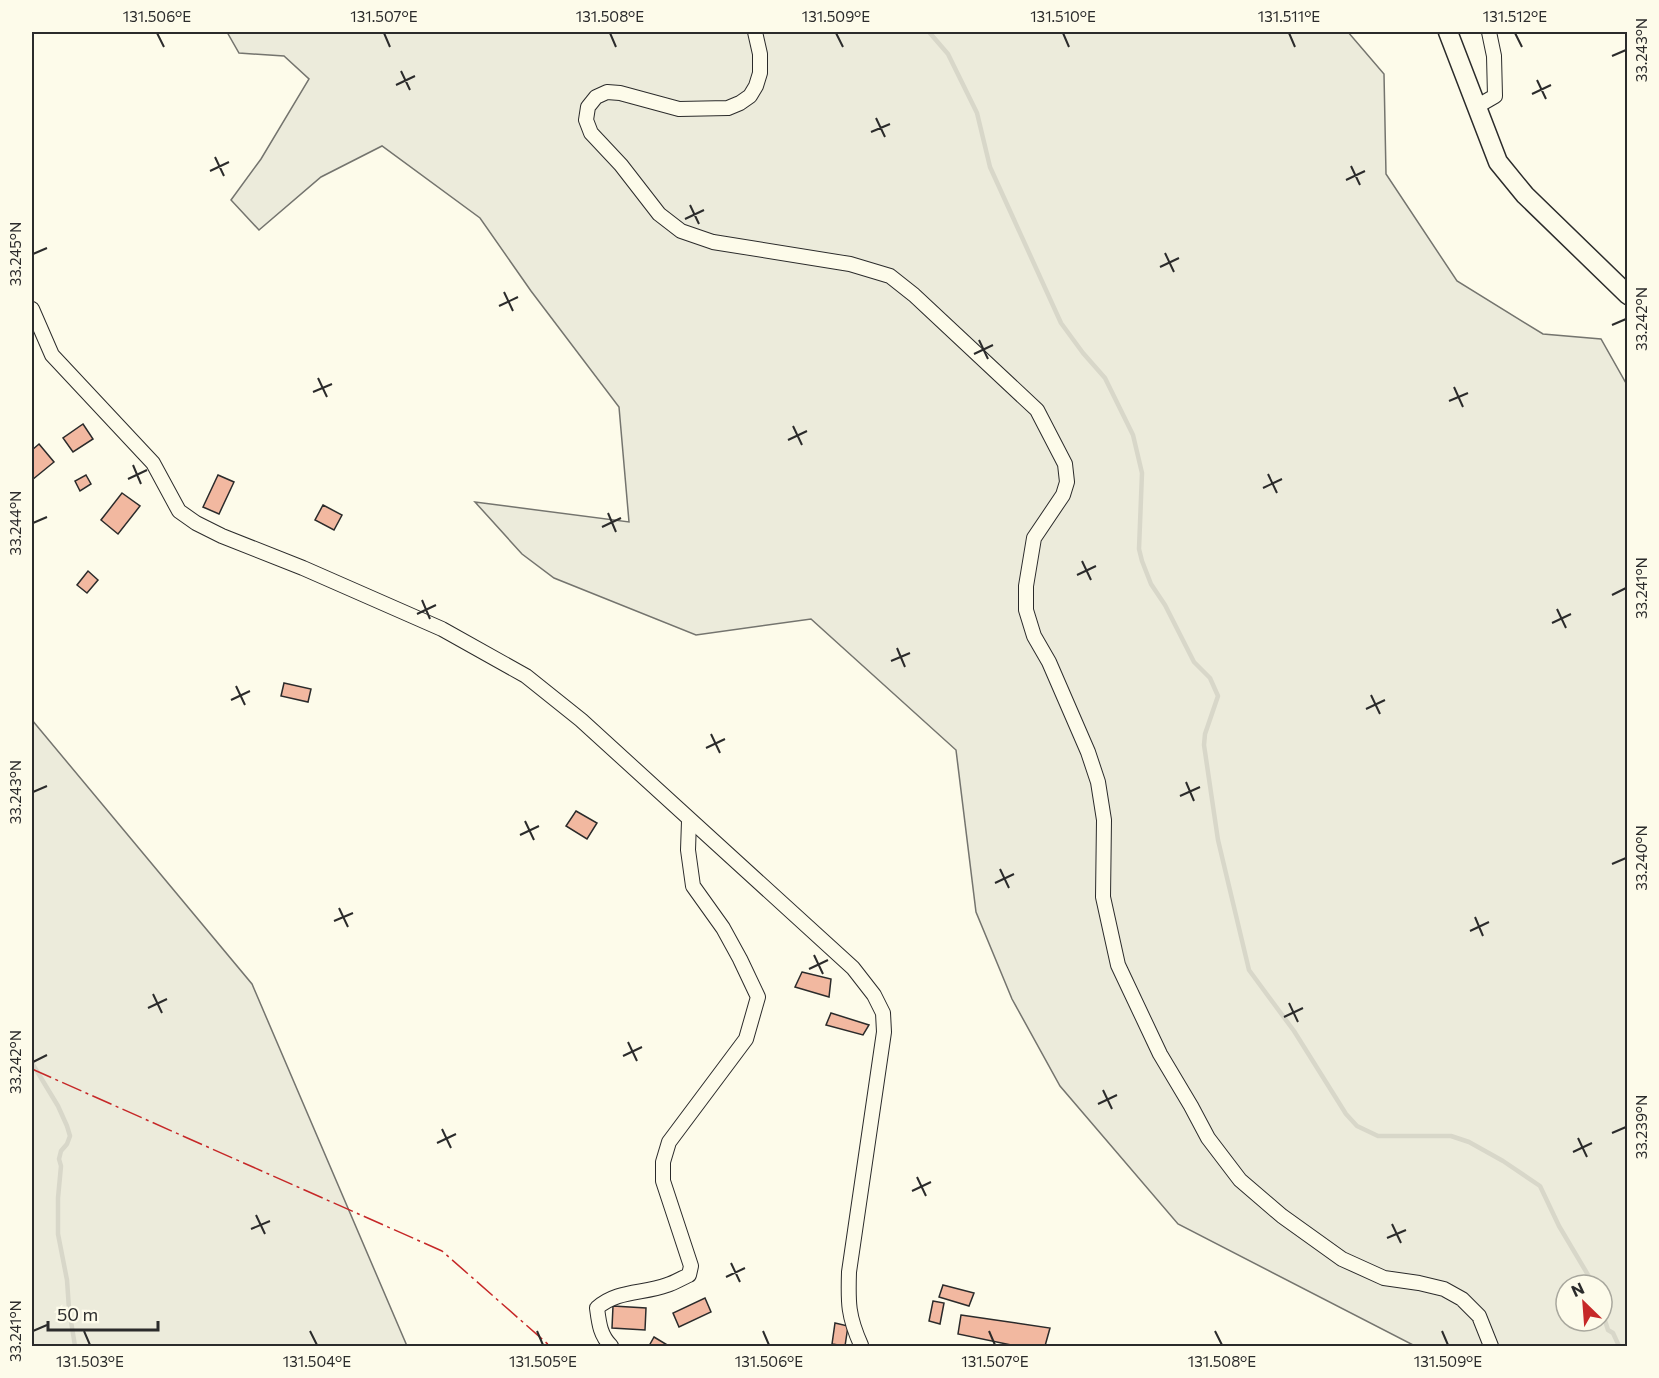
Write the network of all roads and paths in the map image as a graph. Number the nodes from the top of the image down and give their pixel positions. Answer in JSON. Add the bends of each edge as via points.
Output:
{"nodes":[{"id":1,"x":755,"y":32,"type":"edge"},
{"id":2,"x":1448,"y":32,"type":"edge"},
{"id":3,"x":1489,"y":32,"type":"edge"},
{"id":4,"x":1476,"y":107,"type":"junction"},
{"id":5,"x":1628,"y":295,"type":"edge"},
{"id":6,"x":32,"y":309,"type":"edge"},
{"id":7,"x":689,"y":820,"type":"junction"},
{"id":8,"x":862,"y":1346,"type":"edge"},
{"id":9,"x":611,"y":1347,"type":"edge"},
{"id":10,"x":1491,"y":1347,"type":"edge"}],
"edges":[{"from":1,"to":10,"type":"street","via":[[760,73],[750,96],[740,103],[728,108],[679,109],[607,92],[588,107],[586,120],[591,133],[659,214],[681,231],[713,242],[850,264],[890,276],[1036,410],[1065,464],[1067,482],[1063,495],[1034,538],[1026,610],[1098,782],[1104,820],[1103,897],[1118,965],[1160,1054],[1208,1138],[1240,1180],[1342,1259],[1384,1278],[1419,1283],[1462,1299],[1479,1316]]},
{"from":2,"to":4,"type":"street"},
{"from":3,"to":4,"type":"street","via":[[1495,96]]},
{"from":4,"to":5,"type":"street","via":[[1498,162],[1525,195]]},
{"from":6,"to":7,"type":"street","via":[[52,354],[153,463],[179,511],[222,536],[442,629],[526,676],[581,720]]},
{"from":7,"to":8,"type":"street","via":[[853,968],[883,1013],[884,1032],[849,1272],[851,1323]]},
{"from":7,"to":9,"type":"street","via":[[693,886],[723,928],[758,997],[746,1039],[669,1142],[663,1162],[663,1181],[691,1266],[689,1275],[666,1286],[621,1294],[597,1308],[604,1338]]}]}
